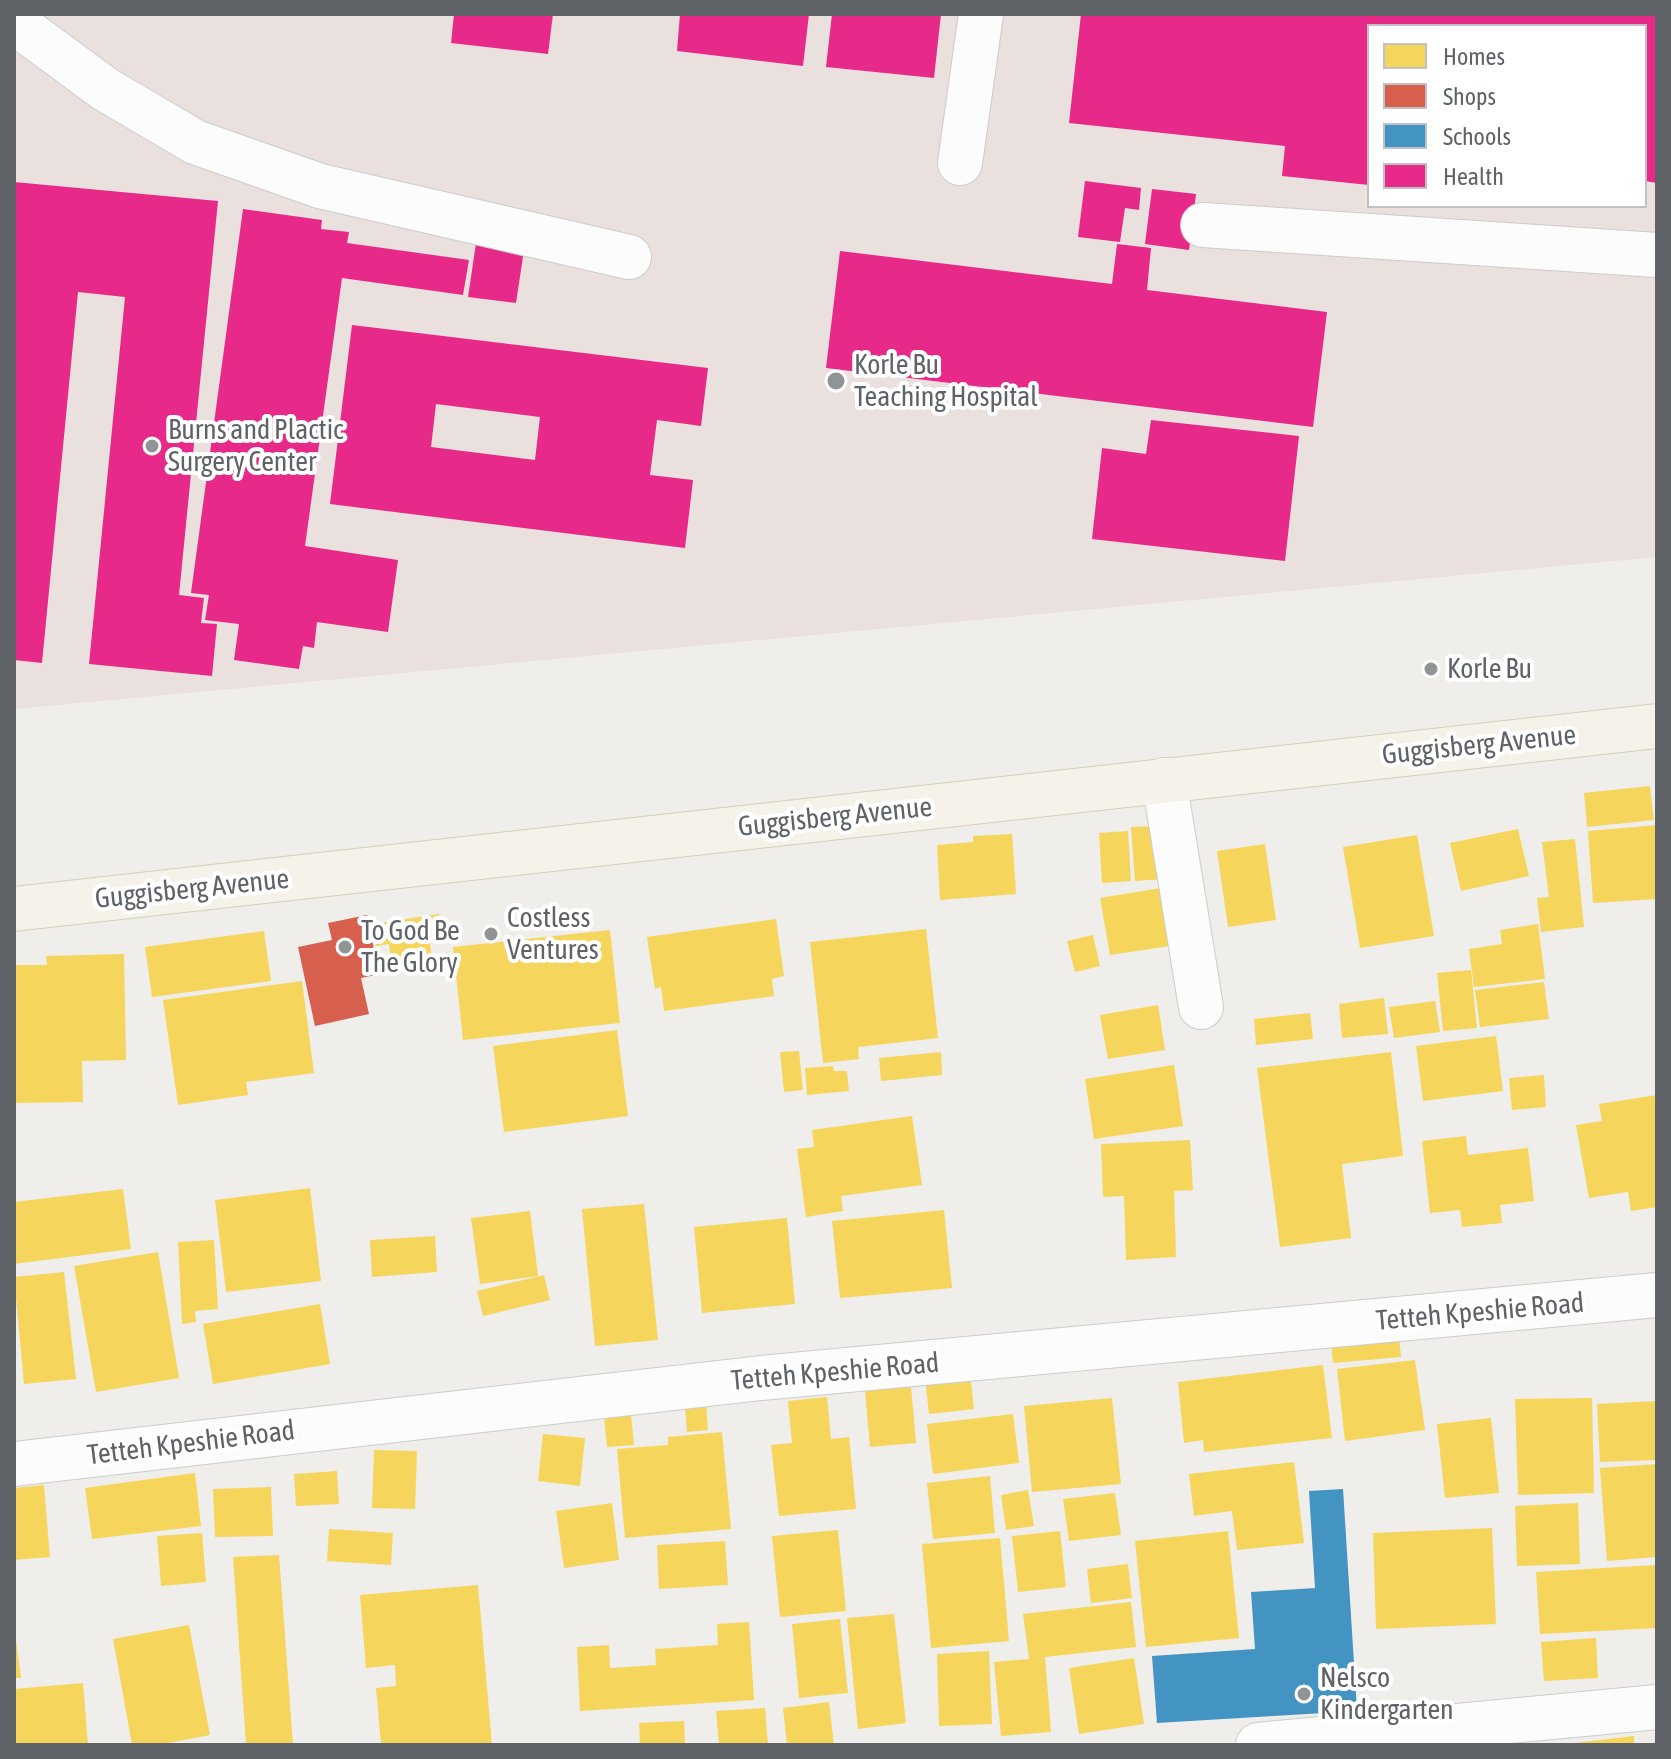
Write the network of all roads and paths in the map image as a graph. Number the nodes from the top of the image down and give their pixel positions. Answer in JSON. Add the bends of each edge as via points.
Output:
{"nodes":[{"id":1,"x":981,"y":14,"type":"edge"},
{"id":2,"x":14,"y":22,"type":"edge"},
{"id":3,"x":960,"y":163,"type":"dead end"},
{"id":4,"x":1203,"y":225,"type":"dead end"},
{"id":5,"x":1657,"y":255,"type":"edge"},
{"id":6,"x":629,"y":257,"type":"dead end"},
{"id":7,"x":1657,"y":726,"type":"edge"},
{"id":8,"x":1164,"y":780,"type":"junction"},
{"id":9,"x":14,"y":909,"type":"edge"},
{"id":10,"x":1201,"y":1007,"type":"dead end"},
{"id":11,"x":1657,"y":1295,"type":"edge"},
{"id":12,"x":14,"y":1464,"type":"edge"},
{"id":13,"x":1657,"y":1707,"type":"edge"},
{"id":14,"x":1258,"y":1745,"type":"edge"}],
"edges":[{"from":1,"to":3,"type":"street"},
{"from":2,"to":6,"type":"street","via":[[105,89],[195,142],[320,186]]},
{"from":4,"to":5,"type":"street"},
{"from":7,"to":8,"type":"main road","name":"Guggisberg Avenue"},
{"from":8,"to":9,"type":"main road","name":"Guggisberg Avenue"},
{"from":8,"to":10,"type":"street"},
{"from":11,"to":12,"type":"street","name":"Tetteh Kpeshie Road","via":[[761,1378]]},
{"from":13,"to":14,"type":"street"}]}
